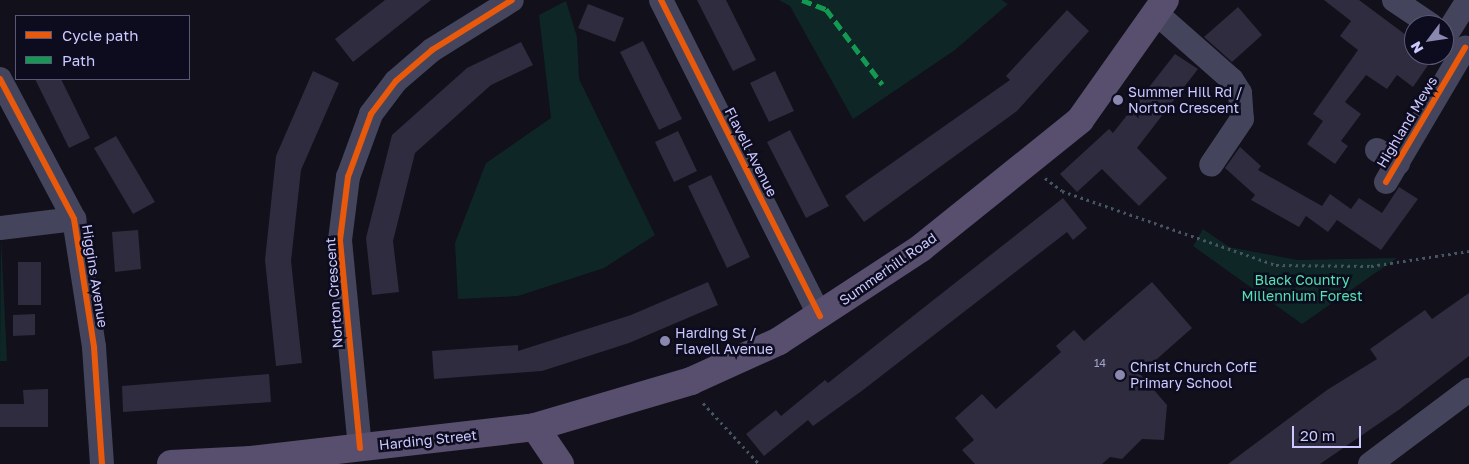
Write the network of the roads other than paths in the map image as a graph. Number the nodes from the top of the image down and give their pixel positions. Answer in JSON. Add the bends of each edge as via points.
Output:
{"nodes":[{"id":1,"x":512,"y":0,"type":"edge"},
{"id":2,"x":661,"y":0,"type":"edge"},
{"id":3,"x":1394,"y":0,"type":"edge"},
{"id":4,"x":1468,"y":0,"type":"edge"},
{"id":5,"x":1161,"y":6,"type":"edge"},
{"id":6,"x":1416,"y":15,"type":"edge"},
{"id":7,"x":1454,"y":16,"type":"edge"},
{"id":8,"x":1454,"y":41,"type":"edge"},
{"id":9,"x":1467,"y":50,"type":"edge"},
{"id":10,"x":0,"y":79,"type":"edge"},
{"id":11,"x":1377,"y":150,"type":"dead end"},
{"id":12,"x":1211,"y":165,"type":"dead end"},
{"id":13,"x":74,"y":219,"type":"junction"},
{"id":14,"x":0,"y":228,"type":"edge"},
{"id":15,"x":820,"y":316,"type":"junction"},
{"id":16,"x":1469,"y":390,"type":"edge"},
{"id":17,"x":535,"y":427,"type":"junction"},
{"id":18,"x":360,"y":448,"type":"junction"},
{"id":19,"x":102,"y":464,"type":"edge"},
{"id":20,"x":171,"y":464,"type":"edge"},
{"id":21,"x":560,"y":464,"type":"edge"},
{"id":22,"x":1370,"y":464,"type":"edge"}],
"edges":[{"from":1,"to":18,"type":"street","name":"Norton Crescent","via":[[432,50],[396,81],[370,114],[348,177],[340,240]]},
{"from":2,"to":15,"type":"street","name":"Flavell Avenue"},
{"from":3,"to":6,"type":"street"},
{"from":4,"to":7,"type":"street"},
{"from":5,"to":12,"type":"street","via":[[1240,94],[1242,119]]},
{"from":5,"to":15,"type":"main road","name":"Summerhill Road","via":[[1080,120],[921,248]]},
{"from":8,"to":9,"type":"street"},
{"from":9,"to":11,"type":"street","name":"Highland Mews","via":[[1392,172]]},
{"from":10,"to":13,"type":"street","name":"Higgins Avenue"},
{"from":13,"to":14,"type":"street"},
{"from":13,"to":19,"type":"street","name":"Higgins Avenue","via":[[94,347]]},
{"from":15,"to":17,"type":"main road","name":"Summerhill Road","via":[[779,341],[691,380]]},
{"from":16,"to":22,"type":"street"},
{"from":17,"to":18,"type":"main road","name":"Harding Street"},
{"from":17,"to":21,"type":"main road"},
{"from":18,"to":20,"type":"main road","name":"Harding Street"}]}
